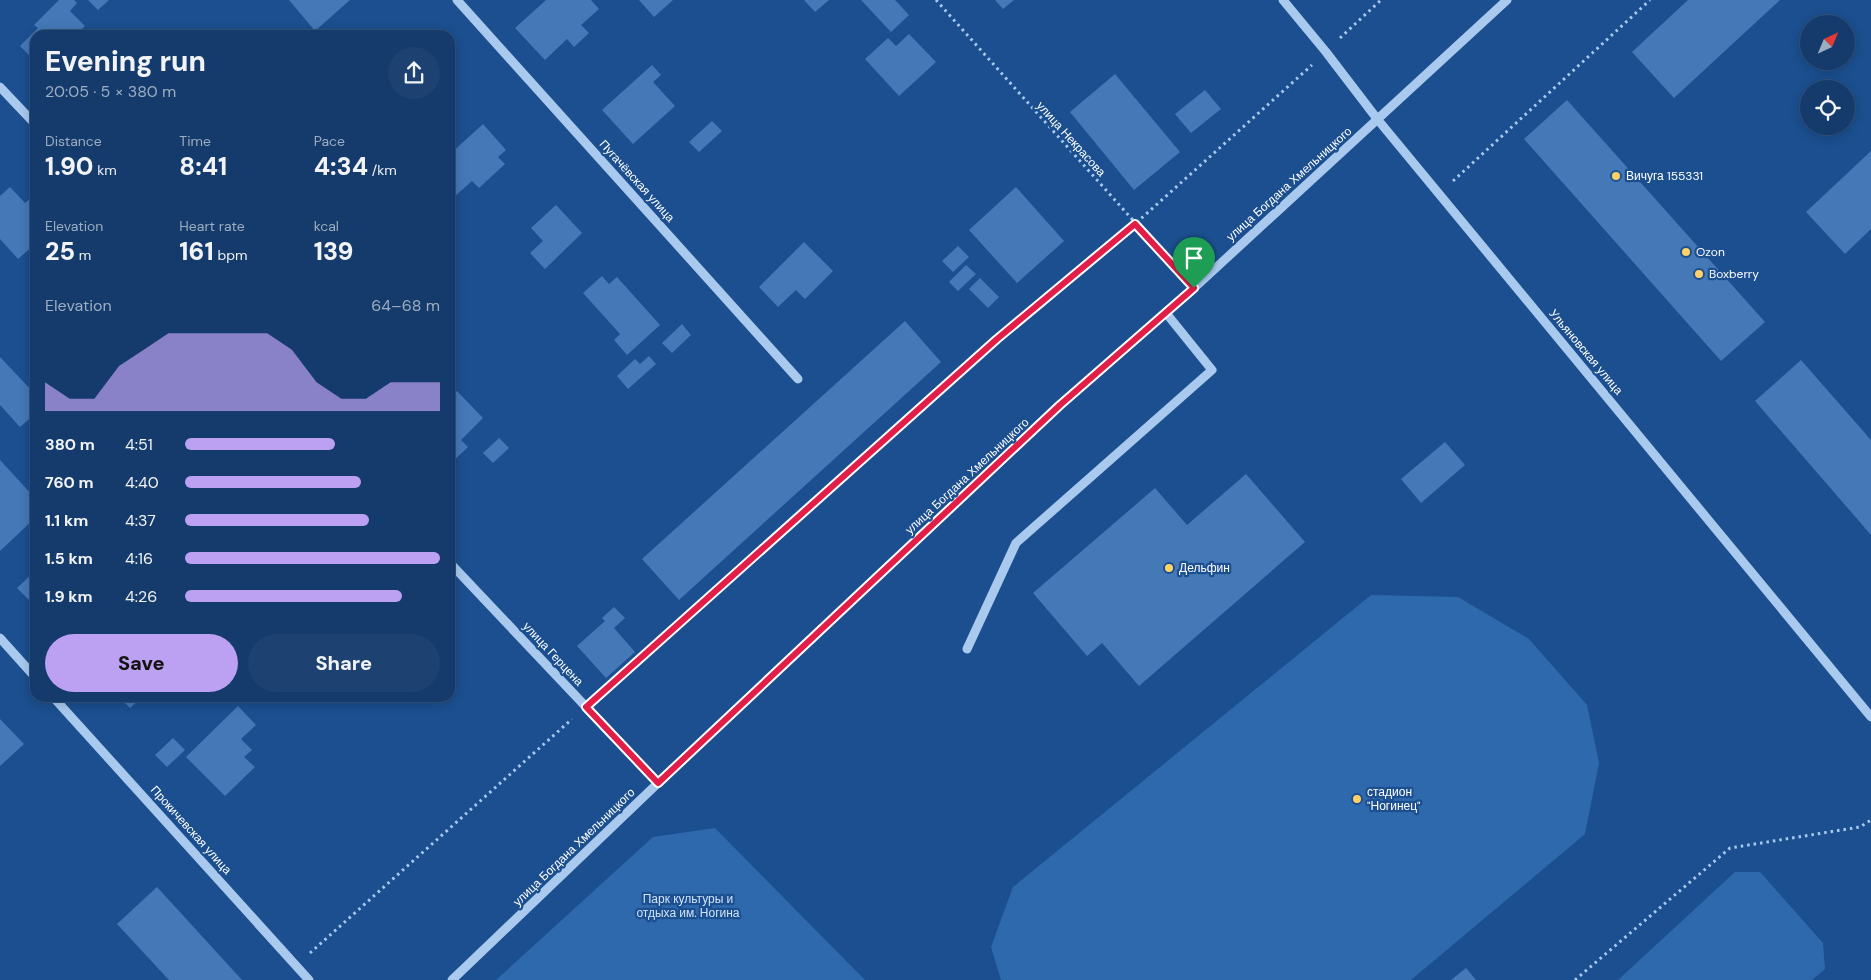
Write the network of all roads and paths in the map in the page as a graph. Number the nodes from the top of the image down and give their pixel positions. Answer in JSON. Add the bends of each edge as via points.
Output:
{"nodes":[{"id":1,"x":458,"y":0,"type":"edge"},
{"id":2,"x":936,"y":0,"type":"edge"},
{"id":3,"x":1283,"y":0,"type":"edge"},
{"id":4,"x":1381,"y":0,"type":"edge"},
{"id":5,"x":1507,"y":0,"type":"edge"},
{"id":6,"x":1650,"y":0,"type":"edge"},
{"id":7,"x":1326,"y":52,"type":"junction"},
{"id":8,"x":0,"y":87,"type":"edge"},
{"id":9,"x":30,"y":119,"type":"edge"},
{"id":10,"x":1378,"y":120,"type":"junction"},
{"id":11,"x":1439,"y":194,"type":"junction"},
{"id":12,"x":1135,"y":224,"type":"junction"},
{"id":13,"x":1194,"y":288,"type":"junction"},
{"id":14,"x":1166,"y":313,"type":"junction"},
{"id":15,"x":798,"y":378,"type":"dead end"},
{"id":16,"x":455,"y":568,"type":"edge"},
{"id":17,"x":0,"y":638,"type":"edge"},
{"id":18,"x":967,"y":649,"type":"dead end"},
{"id":19,"x":30,"y":671,"type":"edge"},
{"id":20,"x":58,"y":702,"type":"edge"},
{"id":21,"x":586,"y":707,"type":"junction"},
{"id":22,"x":1871,"y":717,"type":"edge"},
{"id":23,"x":658,"y":783,"type":"junction"},
{"id":24,"x":1871,"y":820,"type":"edge"},
{"id":25,"x":296,"y":965,"type":"junction"},
{"id":26,"x":309,"y":980,"type":"edge"},
{"id":27,"x":452,"y":980,"type":"edge"},
{"id":28,"x":1575,"y":980,"type":"edge"}],
"edges":[{"from":1,"to":15,"type":"street","name":"Пугачёвская улица"},
{"from":2,"to":12,"type":"path","name":"улица Некрасова"},
{"from":3,"to":7,"type":"street","name":"Ульяновская улица"},
{"from":4,"to":7,"type":"path"},
{"from":5,"to":10,"type":"street","name":"улица Богдана Хмельницкого"},
{"from":6,"to":11,"type":"path"},
{"from":7,"to":10,"type":"street","name":"Ульяновская улица"},
{"from":7,"to":12,"type":"path"},
{"from":8,"to":9,"type":"street"},
{"from":10,"to":11,"type":"street","name":"Ульяновская улица"},
{"from":10,"to":13,"type":"street","name":"улица Богдана Хмельницкого"},
{"from":11,"to":22,"type":"street","name":"Ульяновская улица"},
{"from":12,"to":13,"type":"path","name":"улица Некрасова"},
{"from":12,"to":21,"type":"path","via":[[997,339]]},
{"from":13,"to":14,"type":"street","name":"улица Богдана Хмельницкого"},
{"from":14,"to":18,"type":"street","via":[[1212,370],[1016,543]]},
{"from":14,"to":23,"type":"street","name":"улица Богдана Хмельницкого","via":[[1060,405]]},
{"from":16,"to":21,"type":"street","name":"улица Герцена"},
{"from":17,"to":19,"type":"street"},
{"from":20,"to":25,"type":"street","name":"Прокичевская улица"},
{"from":21,"to":23,"type":"street","name":"улица Герцена"},
{"from":21,"to":25,"type":"path"},
{"from":23,"to":27,"type":"street","name":"улица Богдана Хмельницкого"},
{"from":24,"to":28,"type":"path","via":[[1860,827],[1730,848]]},
{"from":25,"to":26,"type":"street","name":"Прокичевская улица"}]}
